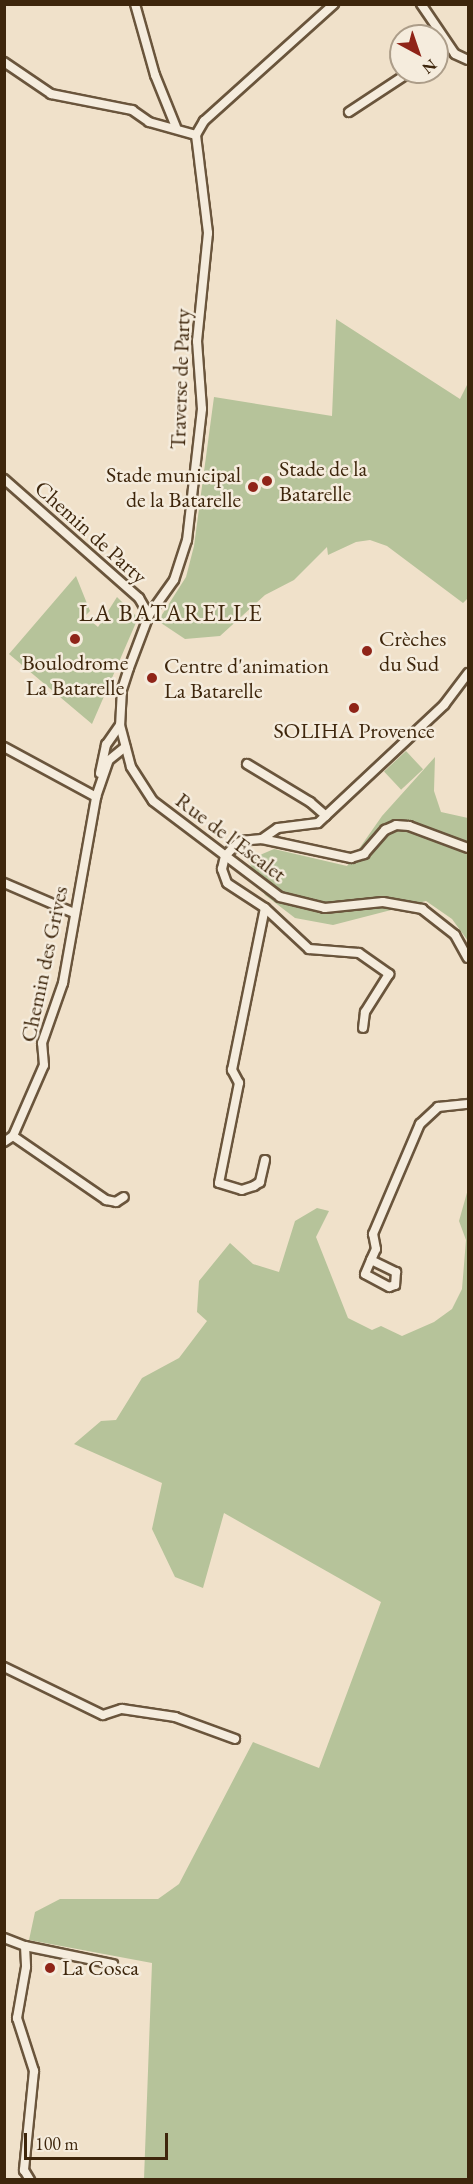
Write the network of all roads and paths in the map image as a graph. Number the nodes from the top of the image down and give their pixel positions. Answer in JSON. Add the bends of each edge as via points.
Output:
{"nodes":[{"id":1,"x":135,"y":4,"type":"edge"},
{"id":2,"x":334,"y":4,"type":"edge"},
{"id":3,"x":421,"y":4,"type":"edge"},
{"id":4,"x":434,"y":24,"type":"edge"},
{"id":5,"x":449,"y":46,"type":"edge"},
{"id":6,"x":468,"y":60,"type":"edge"},
{"id":7,"x":4,"y":62,"type":"edge"},
{"id":8,"x":392,"y":84,"type":"edge"},
{"id":9,"x":349,"y":112,"type":"dead end"},
{"id":10,"x":176,"y":127,"type":"junction"},
{"id":11,"x":195,"y":135,"type":"junction"},
{"id":12,"x":4,"y":479,"type":"edge"},
{"id":13,"x":149,"y":615,"type":"junction"},
{"id":14,"x":468,"y":673,"type":"edge"},
{"id":15,"x":120,"y":725,"type":"junction"},
{"id":16,"x":4,"y":747,"type":"edge"},
{"id":17,"x":125,"y":747,"type":"junction"},
{"id":18,"x":247,"y":764,"type":"dead end"},
{"id":19,"x":99,"y":785,"type":"junction"},
{"id":20,"x":96,"y":797,"type":"junction"},
{"id":21,"x":326,"y":816,"type":"junction"},
{"id":22,"x":262,"y":839,"type":"junction"},
{"id":23,"x":468,"y":848,"type":"edge"},
{"id":24,"x":225,"y":856,"type":"junction"},
{"id":25,"x":4,"y":883,"type":"edge"},
{"id":26,"x":265,"y":908,"type":"junction"},
{"id":27,"x":74,"y":912,"type":"junction"},
{"id":28,"x":468,"y":958,"type":"edge"},
{"id":29,"x":363,"y":1028,"type":"dead end"},
{"id":30,"x":468,"y":1104,"type":"edge"},
{"id":31,"x":13,"y":1137,"type":"junction"},
{"id":32,"x":4,"y":1142,"type":"edge"},
{"id":33,"x":265,"y":1160,"type":"dead end"},
{"id":34,"x":124,"y":1197,"type":"dead end"},
{"id":35,"x":371,"y":1260,"type":"dead end"},
{"id":36,"x":4,"y":1667,"type":"edge"},
{"id":37,"x":235,"y":1739,"type":"dead end"},
{"id":38,"x":4,"y":1938,"type":"edge"},
{"id":39,"x":25,"y":1946,"type":"junction"},
{"id":40,"x":113,"y":1964,"type":"dead end"},
{"id":41,"x":30,"y":2180,"type":"edge"}],
"edges":[{"from":1,"to":10,"type":"street","via":[[155,75]]},
{"from":2,"to":11,"type":"street","via":[[204,121]]},
{"from":3,"to":4,"type":"street"},
{"from":5,"to":6,"type":"street"},
{"from":7,"to":10,"type":"street","via":[[51,94],[132,110],[149,122]]},
{"from":8,"to":9,"type":"street"},
{"from":10,"to":11,"type":"street"},
{"from":11,"to":13,"type":"street","name":"Traverse de Party","via":[[208,233],[196,341],[202,409],[188,540],[174,580]]},
{"from":12,"to":13,"type":"street","name":"Chemin de Party","via":[[139,598]]},
{"from":13,"to":15,"type":"street","name":"Chemin des Grives","via":[[122,689]]},
{"from":14,"to":21,"type":"street","via":[[444,705]]},
{"from":15,"to":17,"type":"street","name":"Chemin des Grives"},
{"from":15,"to":19,"type":"street","name":"Chemin des Grives","via":[[106,745]]},
{"from":16,"to":20,"type":"street"},
{"from":17,"to":19,"type":"street","name":"Chemin des Grives","via":[[113,753]]},
{"from":17,"to":24,"type":"street","name":"Rue de l'Escalet","via":[[131,766],[153,801]]},
{"from":18,"to":21,"type":"street"},
{"from":19,"to":20,"type":"street","name":"Chemin des Grives"},
{"from":20,"to":27,"type":"street","name":"Chemin des Grives"},
{"from":21,"to":22,"type":"street","via":[[313,826],[278,828]]},
{"from":22,"to":23,"type":"street","via":[[351,858],[364,854],[396,825],[409,826]]},
{"from":22,"to":24,"type":"street","via":[[240,841]]},
{"from":24,"to":26,"type":"street","via":[[222,869],[227,883]]},
{"from":24,"to":28,"type":"street","name":"Rue de l'Escalet","via":[[280,897],[303,905],[325,908],[403,903],[422,909],[455,935]]},
{"from":25,"to":27,"type":"street"},
{"from":26,"to":29,"type":"street","via":[[309,949],[359,953],[389,974],[365,1012]]},
{"from":26,"to":33,"type":"street","via":[[232,1070],[240,1083],[219,1182],[242,1190],[254,1186],[260,1182]]},
{"from":27,"to":31,"type":"street","name":"Chemin des Grives","via":[[63,983],[42,1043],[44,1065]]},
{"from":30,"to":35,"type":"street","via":[[438,1107],[420,1124],[373,1234],[376,1249]]},
{"from":31,"to":32,"type":"street"},
{"from":31,"to":34,"type":"street","via":[[106,1200],[116,1202]]},
{"from":36,"to":37,"type":"street","via":[[103,1715],[122,1709],[175,1717]]},
{"from":38,"to":39,"type":"street"},
{"from":39,"to":40,"type":"street"},
{"from":39,"to":41,"type":"street","via":[[26,1967],[17,2018],[34,2071],[24,2170]]}]}
